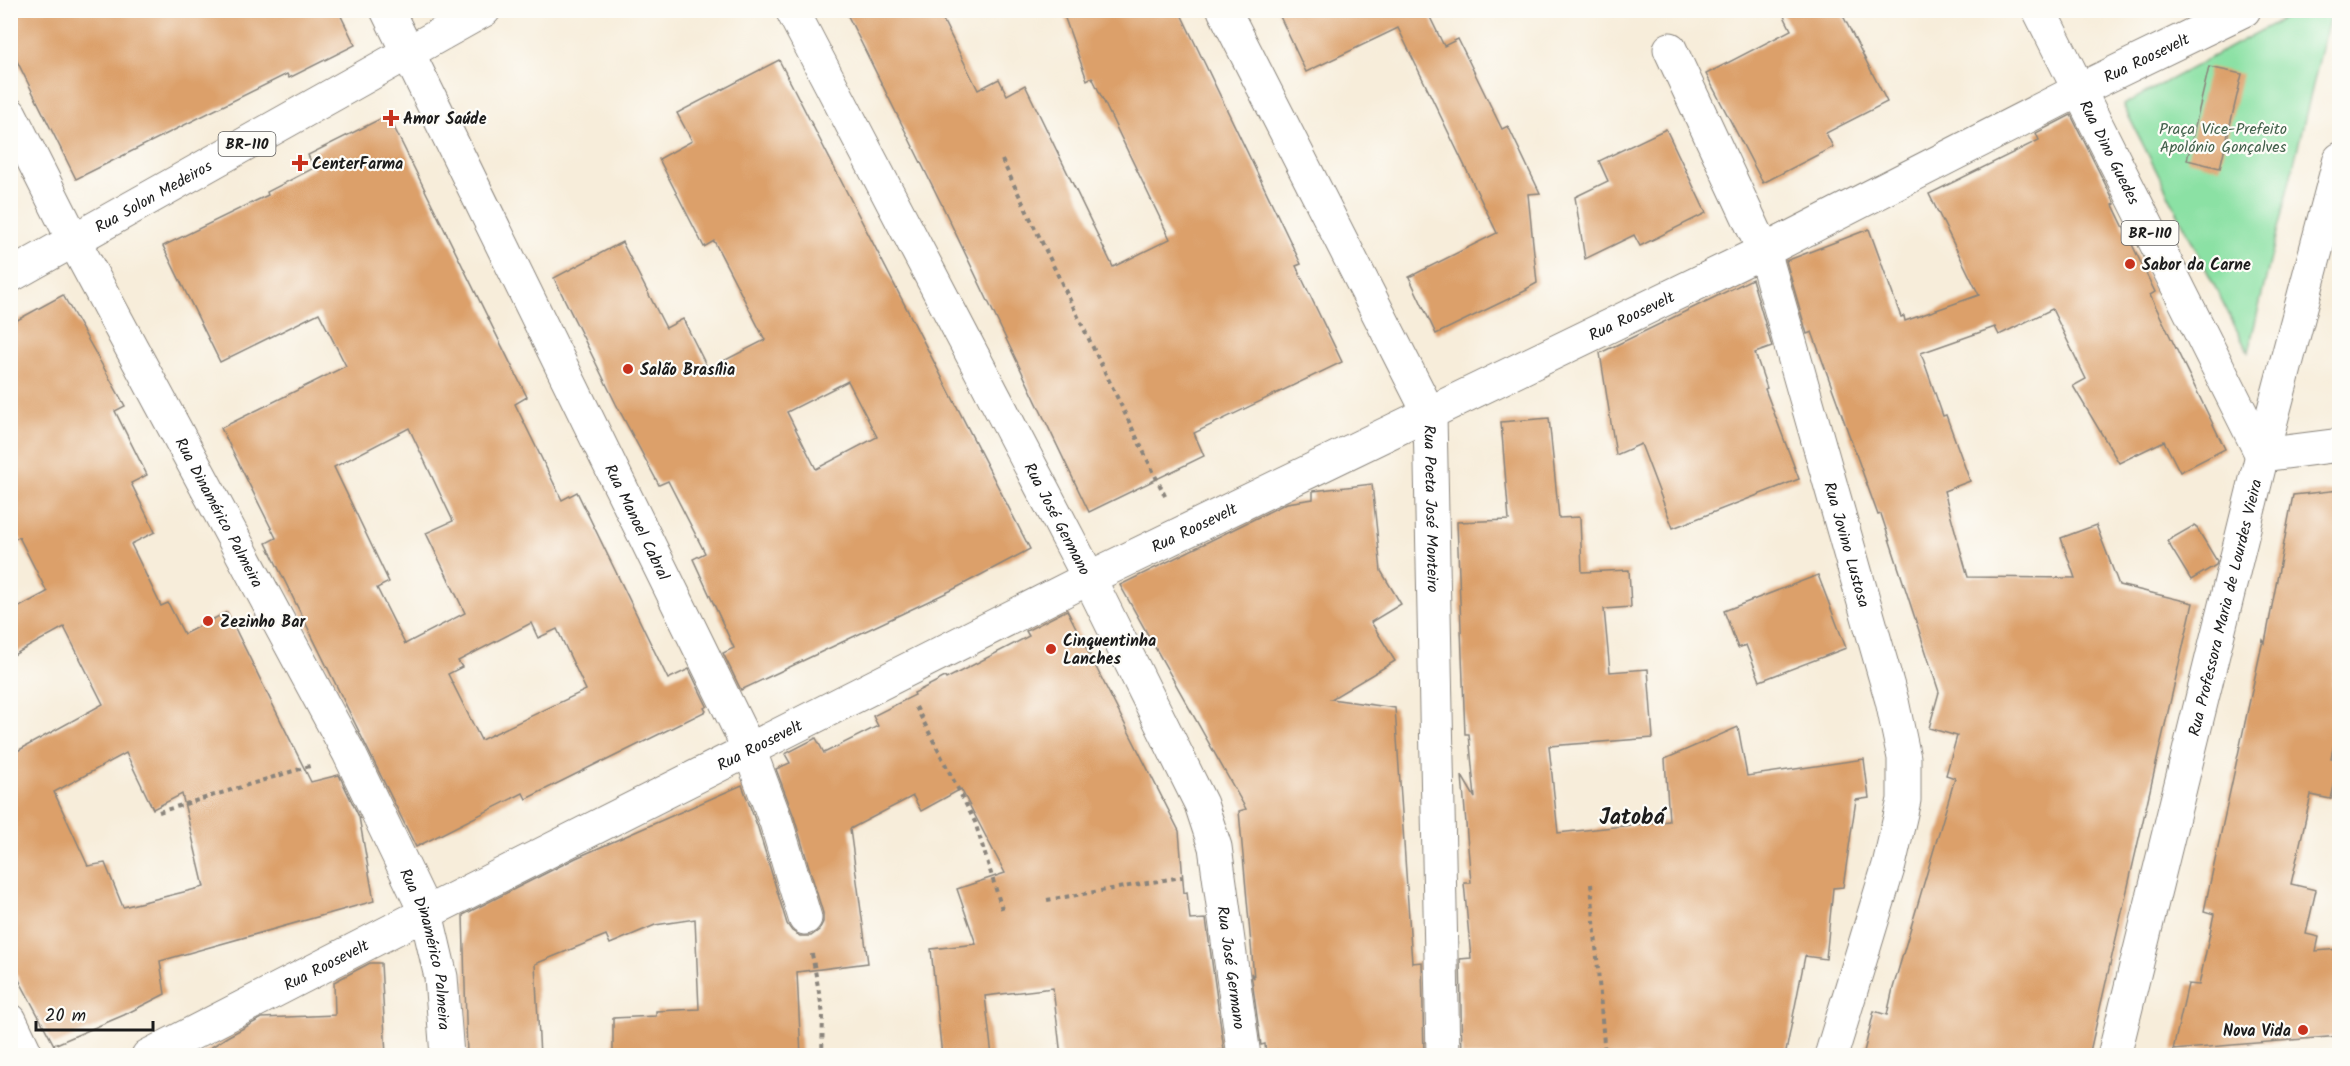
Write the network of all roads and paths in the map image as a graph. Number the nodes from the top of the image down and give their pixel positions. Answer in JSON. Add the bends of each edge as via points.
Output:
{"nodes":[{"id":1,"x":387,"y":10,"type":"edge"},
{"id":2,"x":484,"y":10,"type":"edge"},
{"id":3,"x":792,"y":10,"type":"edge"},
{"id":4,"x":1224,"y":10,"type":"edge"},
{"id":5,"x":2039,"y":10,"type":"edge"},
{"id":6,"x":2244,"y":10,"type":"edge"},
{"id":7,"x":1671,"y":49,"type":"dead end"},
{"id":8,"x":408,"y":52,"type":"junction"},
{"id":9,"x":2079,"y":90,"type":"junction"},
{"id":10,"x":10,"y":114,"type":"edge"},
{"id":11,"x":2340,"y":159,"type":"edge"},
{"id":12,"x":1002,"y":160,"type":"dead end"},
{"id":13,"x":74,"y":241,"type":"junction"},
{"id":14,"x":1764,"y":251,"type":"junction"},
{"id":15,"x":10,"y":276,"type":"edge"},
{"id":16,"x":1430,"y":415,"type":"junction"},
{"id":17,"x":2340,"y":445,"type":"edge"},
{"id":18,"x":2262,"y":455,"type":"junction"},
{"id":19,"x":1184,"y":533,"type":"junction"},
{"id":20,"x":1089,"y":578,"type":"junction"},
{"id":21,"x":914,"y":703,"type":"dead end"},
{"id":22,"x":749,"y":749,"type":"junction"},
{"id":23,"x":349,"y":753,"type":"junction"},
{"id":24,"x":159,"y":812,"type":"dead end"},
{"id":25,"x":1171,"y":879,"type":"dead end"},
{"id":26,"x":1591,"y":884,"type":"dead end"},
{"id":27,"x":1047,"y":900,"type":"dead end"},
{"id":28,"x":1002,"y":909,"type":"dead end"},
{"id":29,"x":426,"y":912,"type":"junction"},
{"id":30,"x":806,"y":918,"type":"joint"},
{"id":31,"x":10,"y":1020,"type":"edge"},
{"id":32,"x":27,"y":1056,"type":"edge"},
{"id":33,"x":148,"y":1056,"type":"edge"},
{"id":34,"x":447,"y":1056,"type":"edge"},
{"id":35,"x":822,"y":1056,"type":"edge"},
{"id":36,"x":1244,"y":1056,"type":"edge"},
{"id":37,"x":1443,"y":1056,"type":"edge"},
{"id":38,"x":1605,"y":1056,"type":"edge"},
{"id":39,"x":1831,"y":1056,"type":"edge"},
{"id":40,"x":2114,"y":1056,"type":"edge"}],
"edges":[{"from":1,"to":8,"type":"street","name":"Rua Manoel Cabral"},
{"from":2,"to":8,"type":"street","name":"Rua Solon Medeiros","number":"BR-110"},
{"from":3,"to":20,"type":"street","name":"Rua José Germano"},
{"from":4,"to":16,"type":"street","name":"Rua Poeta José Monteiro"},
{"from":5,"to":9,"type":"street","name":"Rua Dino Guedes","number":"BR-110"},
{"from":6,"to":9,"type":"street","name":"Rua Roosevelt"},
{"from":7,"to":14,"type":"street","name":"Rua Jovino Lustosa"},
{"from":8,"to":13,"type":"street","name":"Rua Solon Medeiros","number":"BR-110"},
{"from":8,"to":22,"type":"street","name":"Rua Manoel Cabral"},
{"from":9,"to":14,"type":"street","name":"Rua Roosevelt"},
{"from":9,"to":18,"type":"street","name":"Rua Dino Guedes","number":"BR-110"},
{"from":10,"to":13,"type":"street","name":"Rua Dinamérico Palmeira"},
{"from":11,"to":18,"type":"street","name":"Rua Professora Maria de Lourdes Vieira"},
{"from":12,"to":19,"type":"path"},
{"from":13,"to":15,"type":"street","name":"Rua Solon Medeiros","number":"BR-110"},
{"from":13,"to":23,"type":"street","name":"Rua Dinamérico Palmeira"},
{"from":14,"to":16,"type":"street","name":"Rua Roosevelt"},
{"from":14,"to":39,"type":"street","name":"Rua Jovino Lustosa","via":[[1892,701],[1904,759],[1904,801],[1889,865]]},
{"from":16,"to":19,"type":"street","name":"Rua Roosevelt"},
{"from":16,"to":37,"type":"street","name":"Rua Poeta José Monteiro"},
{"from":17,"to":18,"type":"street"},
{"from":18,"to":40,"type":"street","name":"Rua Professora Maria de Lourdes Vieira"},
{"from":19,"to":20,"type":"street","name":"Rua Roosevelt"},
{"from":20,"to":22,"type":"street","name":"Rua Roosevelt"},
{"from":20,"to":36,"type":"street","name":"Rua José Germano","via":[[1201,804],[1215,847]]},
{"from":21,"to":28,"type":"path","via":[[975,822]]},
{"from":22,"to":29,"type":"street","name":"Rua Roosevelt"},
{"from":22,"to":30,"type":"street","name":"Rua Manoel Cabral"},
{"from":23,"to":24,"type":"path"},
{"from":23,"to":29,"type":"street","name":"Rua Dinamérico Palmeira"},
{"from":25,"to":27,"type":"path"},
{"from":26,"to":38,"type":"path"},
{"from":29,"to":33,"type":"street","name":"Rua Roosevelt"},
{"from":29,"to":34,"type":"street","name":"Rua Dinamérico Palmeira","via":[[441,977]]},
{"from":30,"to":35,"type":"path","via":[[823,1014]]},
{"from":31,"to":32,"type":"street"}]}
